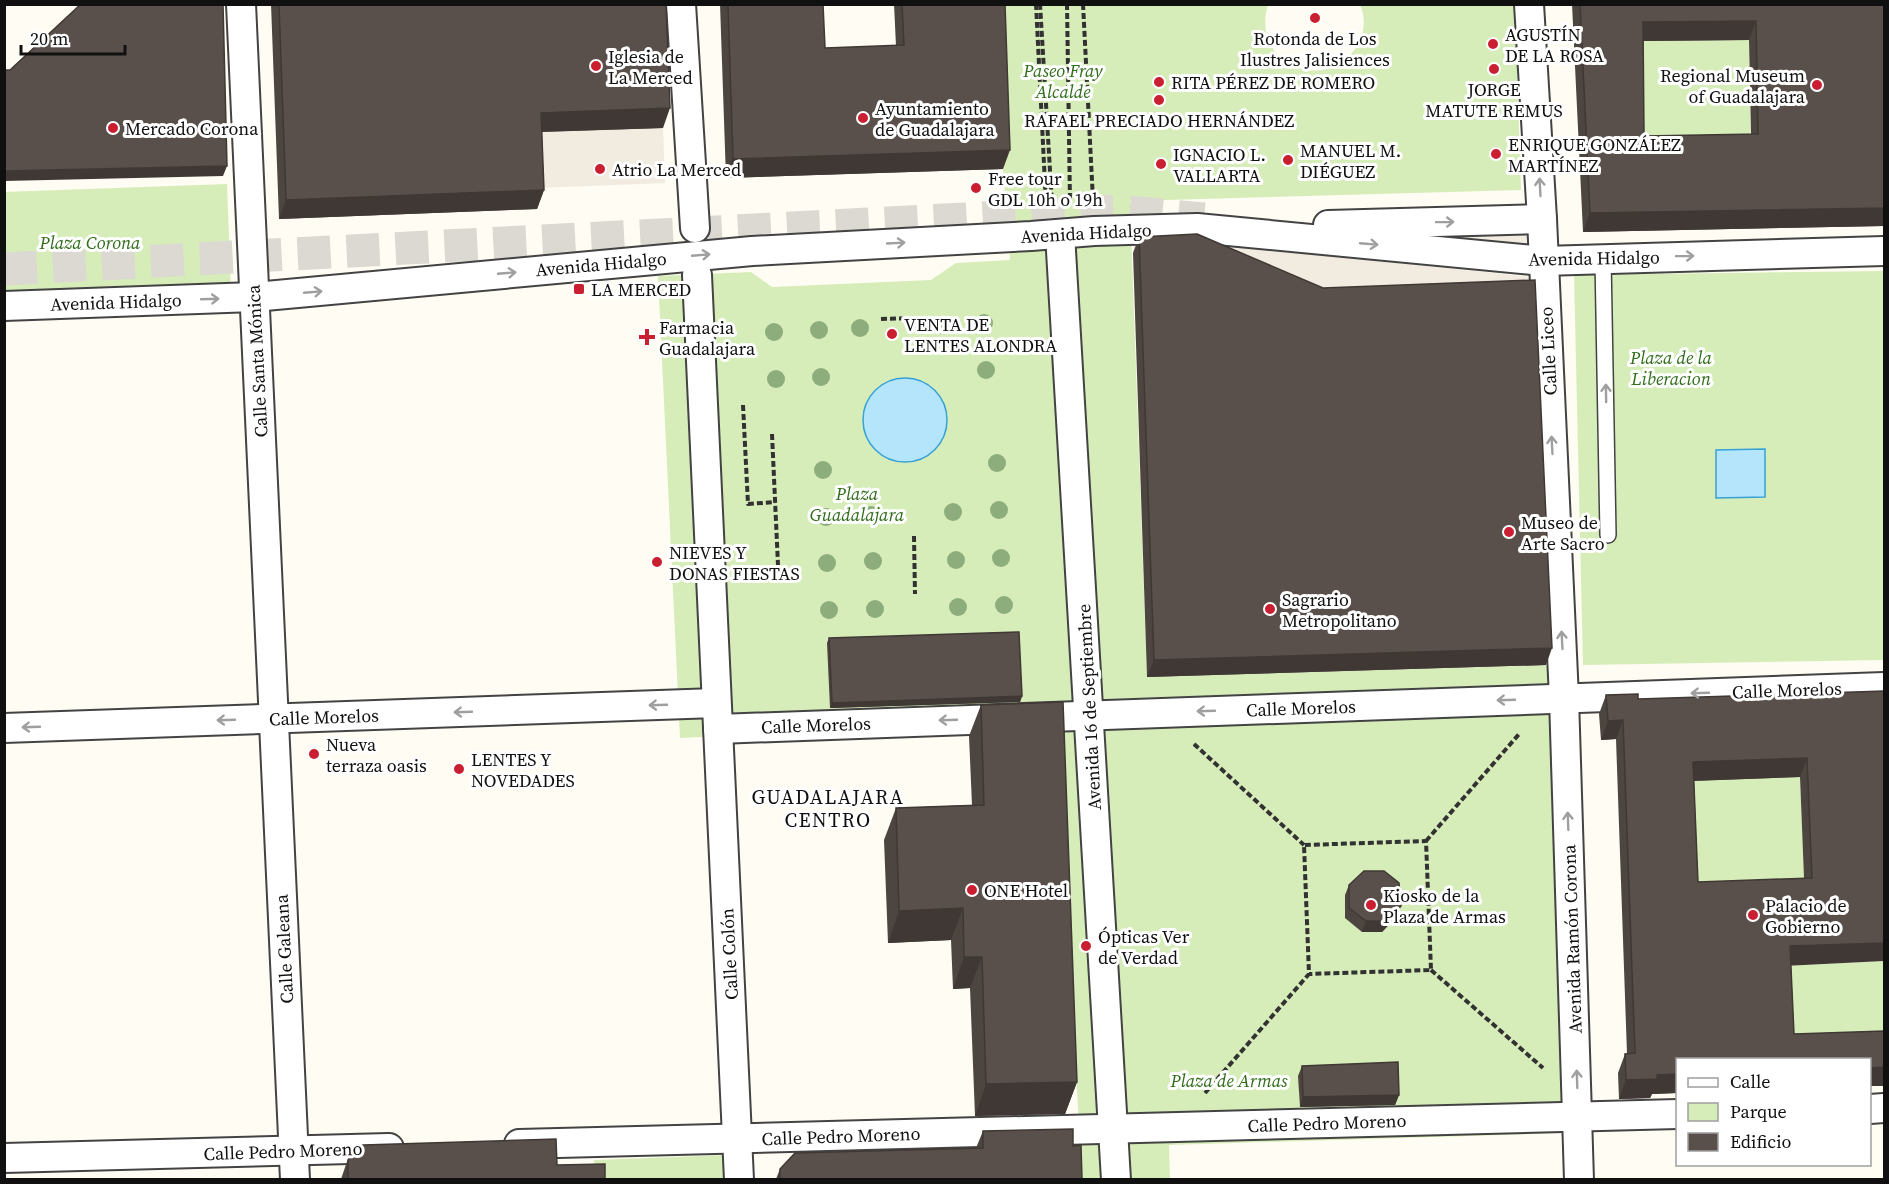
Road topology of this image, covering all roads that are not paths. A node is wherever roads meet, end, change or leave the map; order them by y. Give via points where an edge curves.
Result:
1 (241, 4) edge
2 (681, 4) edge
3 (1529, 4) edge
4 (1542, 219) junction
5 (695, 228) dead end
6 (1197, 228) junction
7 (1057, 234) junction
8 (1884, 251) edge
9 (1603, 259) junction
10 (1543, 261) junction
11 (697, 275) dead end
12 (254, 297) junction
13 (4, 306) edge
14 (1608, 535) dead end
15 (1884, 687) edge
16 (1557, 699) junction
17 (717, 716) junction
18 (1090, 716) junction
19 (274, 718) junction
20 (4, 728) edge
21 (1578, 1107) junction
22 (1676, 1114) edge
23 (1114, 1129) junction
24 (737, 1138) junction
25 (492, 1145) edge
26 (410, 1147) edge
27 (293, 1151) junction
28 (4, 1158) edge
29 (295, 1179) edge
30 (739, 1179) edge
31 (1116, 1179) edge
32 (1579, 1179) edge

1 - 12 street, Calle Santa Mónica
2 - 5 street
4 -> 3 street, Calle Liceo
6 -> 4 street, Avenida Hidalgo
4 - 10 street, Calle Liceo
6 - 7 street, Avenida Hidalgo
6 -> 10 street, Avenida Hidalgo
12 -> 7 street, Avenida Hidalgo via 752,250
7 - 18 street, Avenida 16 de Septiembre
9 -> 8 street, Avenida Hidalgo
9 - 10 street, Avenida Hidalgo
14 -> 9 lane
16 -> 10 street, Calle Liceo
11 - 17 street, Calle Colón
13 -> 12 street, Avenida Hidalgo
12 - 19 street, Calle Santa Mónica
15 -> 16 street, Calle Morelos
16 -> 18 street, Calle Morelos
21 -> 16 street, Avenida Ramón Corona
18 -> 17 street, Calle Morelos
17 -> 19 street, Calle Morelos
17 - 24 street, Calle Colón
18 - 23 street, Avenida 16 de Septiembre
19 -> 20 street, Calle Morelos
19 - 27 street, Calle Galeana
21 - 22 street, Calle Pedro Moreno
21 - 23 street, Calle Pedro Moreno
21 - 32 street, Avenida Ramón Corona
23 - 24 street, Calle Pedro Moreno
23 - 31 street, Avenida 16 de Septiembre
24 - 25 street, Calle Pedro Moreno
24 - 30 street, Calle Colón
26 - 27 street, Calle Pedro Moreno
27 - 28 street, Calle Pedro Moreno
27 - 29 street, Calle Galeana

